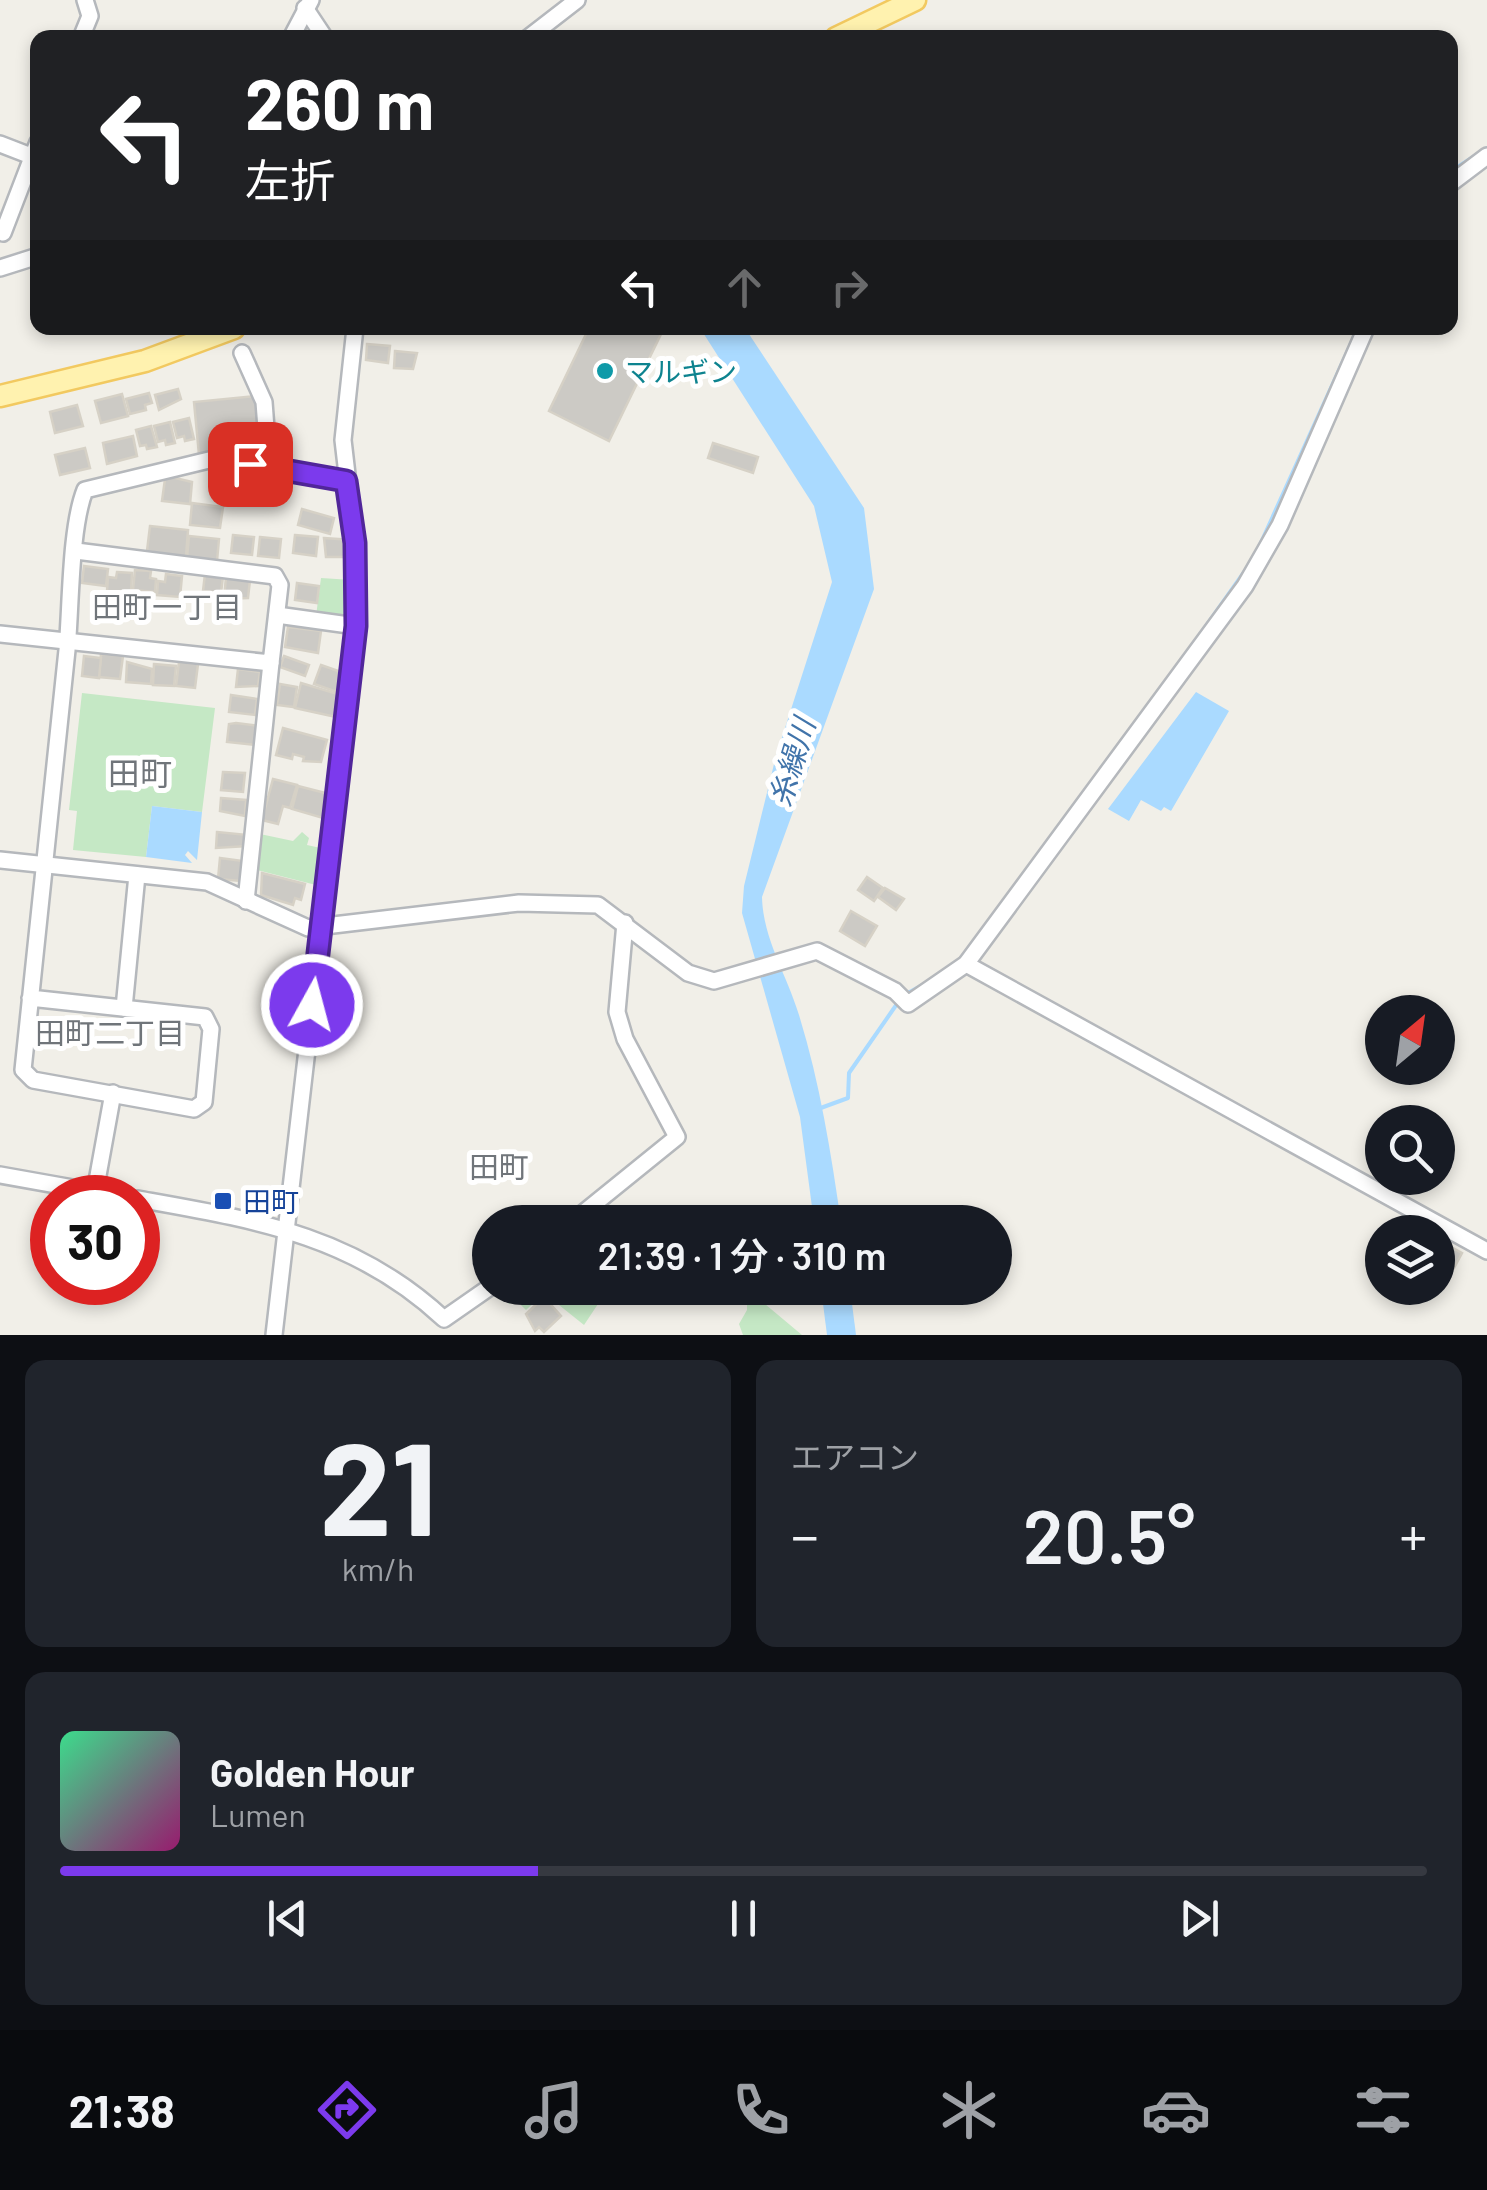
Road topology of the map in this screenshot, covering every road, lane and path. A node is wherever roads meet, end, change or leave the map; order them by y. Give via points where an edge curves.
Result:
1 (915, 0) edge
2 (574, 2) edge
3 (308, 4) edge
4 (294, 30) edge
5 (321, 30) edge
6 (538, 30) edge
7 (853, 30) edge
8 (0, 144) edge
9 (30, 148) edge
10 (1487, 156) edge
11 (30, 160) edge
12 (1458, 178) edge
13 (2, 233) edge
14 (30, 257) edge
15 (30, 258) edge
16 (0, 268) edge
17 (215, 335) edge
18 (354, 335) edge
19 (1363, 335) edge
20 (242, 353) dead end
21 (0, 396) edge
22 (268, 468) junction
23 (346, 481) junction
24 (76, 551) junction
25 (277, 615) junction
26 (356, 626) junction
27 (0, 634) edge
28 (68, 642) junction
29 (271, 663) junction
30 (0, 860) edge
31 (44, 865) junction
32 (137, 876) junction
33 (246, 901) junction
34 (625, 923) junction
35 (321, 928) junction
36 (966, 964) junction
37 (30, 998) junction
38 (124, 1008) junction
39 (113, 1093) junction
40 (0, 1175) edge
41 (98, 1175) edge
42 (30, 1180) edge
43 (160, 1203) edge
44 (593, 1205) edge
45 (284, 1228) junction
46 (1485, 1246) edge
47 (472, 1300) edge
48 (274, 1335) edge

1 - 7 main road
2 - 6 street
3 - 4 street
3 - 5 street
8 - 9 street
10 - 12 street
11 - 13 street
13 - 14 street
15 - 16 street
17 - 21 main road via 145,361
18 - 23 street via 344,410
19 - 36 street via 1264,555
20 - 22 street via 264,402
22 - 23 street
22 - 24 street via 209,460 90,486 83,494
23 - 26 street
24 - 25 street via 270,573 280,585
24 - 28 street
25 - 26 street
25 - 29 street
26 - 35 street
27 - 28 street
28 - 29 street
28 - 31 street
29 - 33 street
30 - 31 street
31 - 32 street
31 - 37 street
32 - 33 street via 207,882
32 - 38 street
33 - 35 street via 297,925
34 - 35 street via 598,905 569,902
34 - 36 street via 688,972 714,982 817,951 908,1004
34 - 44 street via 616,1012 677,1137
35 - 45 street
36 - 46 street
37 - 38 street
37 - 39 street via 25,1074
38 - 39 street via 210,1022 204,1102 194,1109
39 - 41 street
40 - 42 street
43 - 45 street
45 - 47 street via 376,1266 410,1286 444,1319
45 - 48 street

